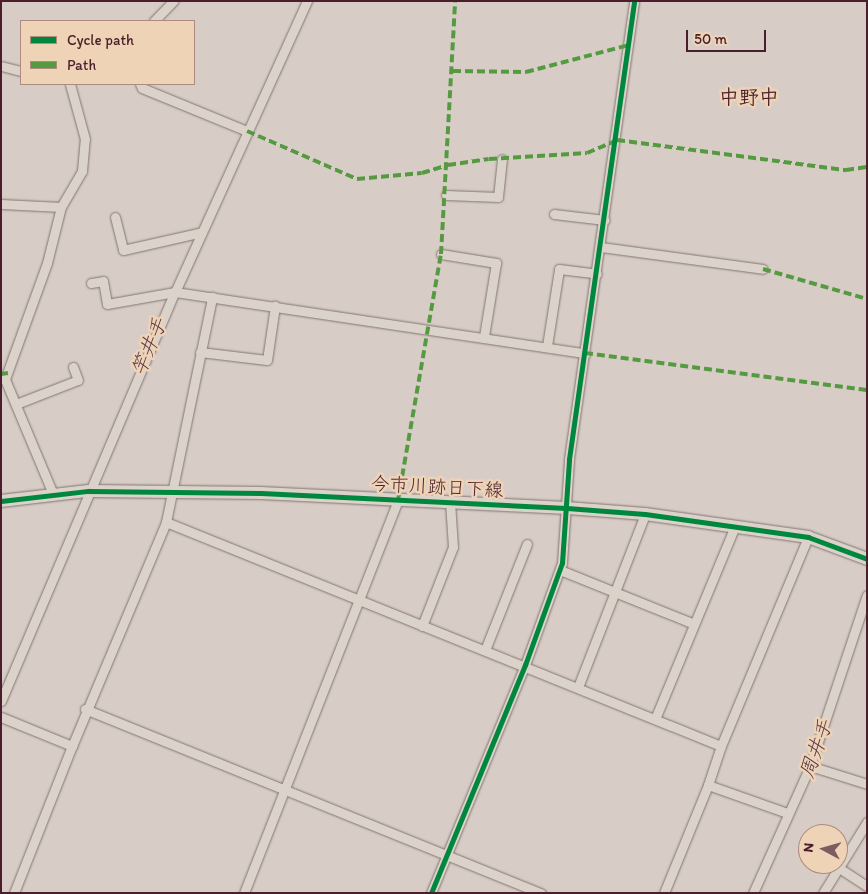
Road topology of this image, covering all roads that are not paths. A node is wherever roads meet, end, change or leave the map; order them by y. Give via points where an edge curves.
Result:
1 (173, 1) edge
2 (307, 1) edge
3 (634, 1) edge
4 (155, 20) edge
5 (1, 66) edge
6 (20, 71) edge
7 (70, 85) edge
8 (140, 85) edge
9 (247, 131) junction
10 (502, 159) dead end
11 (446, 195) dead end
12 (1, 204) edge
13 (61, 207) junction
14 (554, 214) dead end
15 (115, 216) dead end
16 (605, 220) junction
17 (202, 232) junction
18 (601, 247) junction
19 (441, 254) dead end
20 (763, 270) dead end
21 (597, 274) junction
22 (91, 283) dead end
23 (175, 292) junction
24 (212, 297) junction
25 (275, 306) junction
26 (484, 336) junction
27 (547, 346) junction
28 (200, 352) junction
29 (585, 353) junction
30 (73, 367) dead end
31 (16, 404) junction
32 (88, 492) junction
33 (171, 493) junction
34 (52, 494) junction
35 (398, 500) junction
36 (1, 501) edge
37 (450, 502) junction
38 (567, 508) junction
39 (645, 514) junction
40 (166, 522) junction
41 (734, 526) junction
42 (808, 537) junction
43 (527, 544) dead end
44 (867, 559) edge
45 (560, 570) junction
46 (615, 591) junction
47 (867, 595) edge
48 (359, 599) junction
49 (694, 624) junction
50 (422, 626) junction
51 (485, 650) junction
52 (525, 665) junction
53 (578, 687) junction
54 (1, 701) edge
55 (85, 709) junction
56 (1, 717) edge
57 (655, 719) junction
58 (72, 746) junction
59 (721, 746) junction
60 (810, 766) junction
61 (867, 784) edge
62 (708, 785) junction
63 (284, 791) junction
64 (787, 813) junction
65 (867, 822) edge
66 (848, 853) edge
67 (446, 855) junction
68 (835, 874) edge
69 (848, 874) edge
70 (867, 886) edge
71 (14, 893) edge
72 (244, 893) edge
73 (432, 893) edge
74 (541, 893) edge
75 (664, 893) edge
76 (753, 893) edge
77 (823, 893) edge

1 - 4 street
2 - 9 street
3 - 16 street
5 - 6 street
7 - 13 street via 85,139 82,171
8 - 9 street
9 - 17 street
10 - 11 street via 498,197
12 - 13 street
13 - 31 street via 47,263 5,379
14 - 16 street
15 - 17 street via 123,250
16 - 18 street
17 - 23 street
18 - 20 street
18 - 21 street
19 - 26 street via 496,262
21 - 27 street via 558,269
21 - 29 street
22 - 23 street via 103,281 107,304
23 - 24 street
23 - 32 street
24 - 25 street
24 - 28 street
25 - 26 street
25 - 28 street via 267,360
26 - 27 street
27 - 29 street
28 - 33 street
29 - 38 street via 569,459
30 - 31 street via 78,380
31 - 34 street
32 - 33 street, 今市川跡日下線
32 - 34 street, 今市川跡日下線
32 - 54 street
33 - 35 street, 今市川跡日下線
33 - 40 street
34 - 36 street, 今市川跡日下線
35 - 37 street, 今市川跡日下線
35 - 48 street
37 - 38 street, 今市川跡日下線
37 - 50 street via 453,547
38 - 39 street, 今市川跡日下線
38 - 45 street
39 - 41 street, 今市川跡日下線
39 - 46 street
40 - 48 street
40 - 55 street
41 - 42 street, 今市川跡日下線
41 - 49 street
42 - 44 street, 今市川跡日下線
42 - 59 street
43 - 51 street
45 - 46 street
45 - 52 street
46 - 49 street
46 - 53 street
47 - 60 street
48 - 50 street
48 - 63 street
49 - 57 street
50 - 51 street
51 - 52 street
52 - 53 street
52 - 67 street
53 - 57 street
55 - 58 street
55 - 63 street
56 - 58 street
57 - 59 street
58 - 71 street
59 - 62 street
60 - 61 street
60 - 64 street
62 - 64 street
62 - 75 street
63 - 67 street
63 - 72 street
64 - 76 street
65 - 66 street
67 - 73 street
67 - 74 street
68 - 77 street
69 - 70 street

